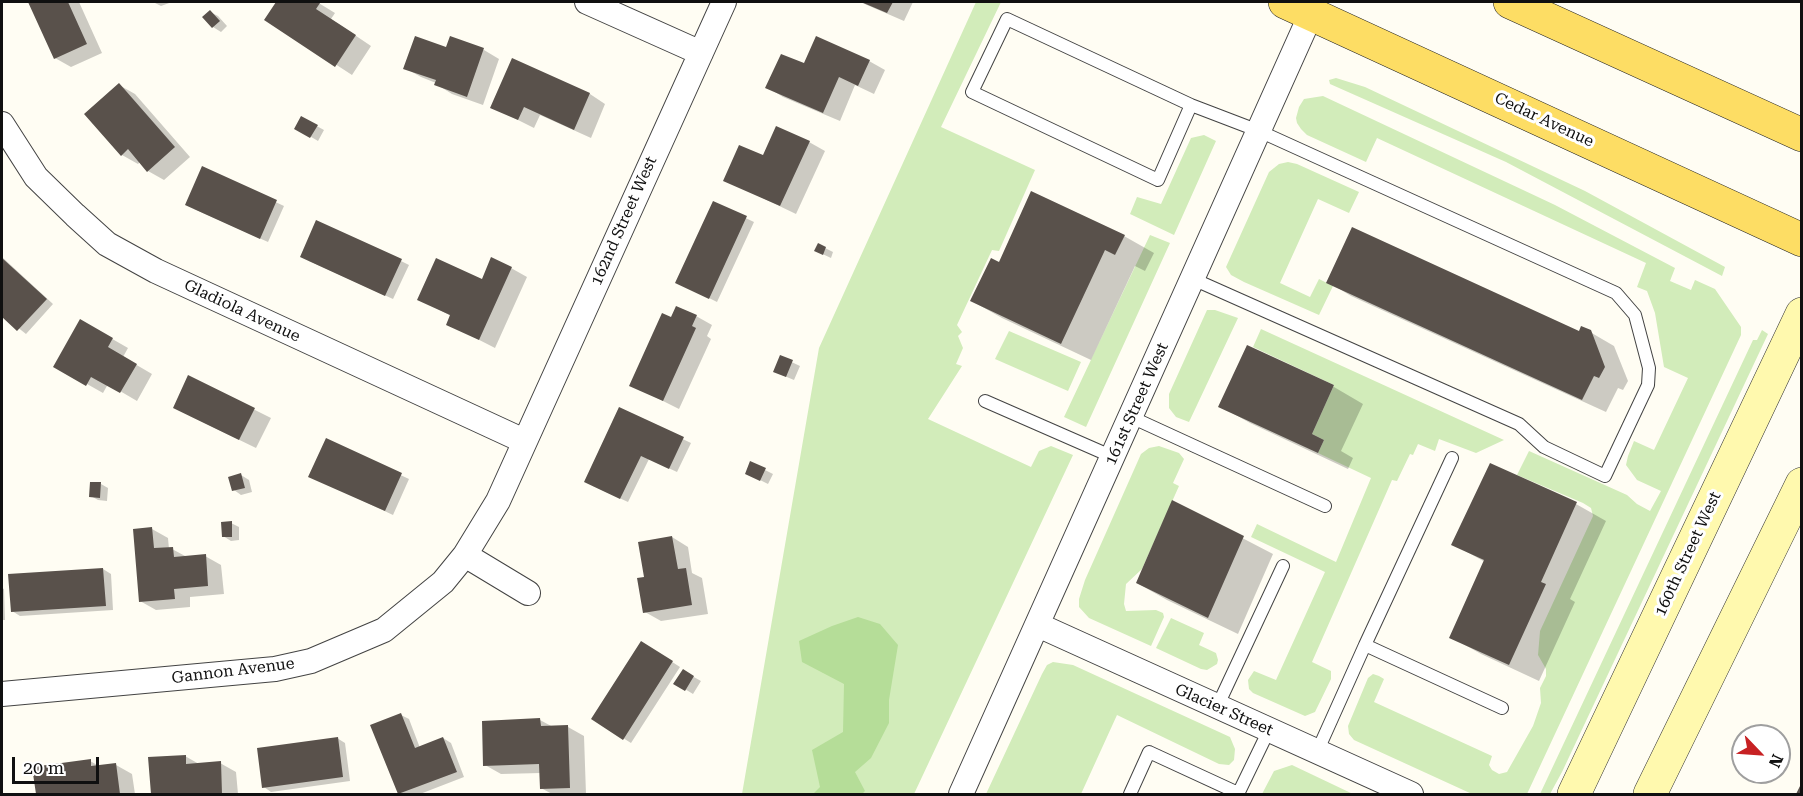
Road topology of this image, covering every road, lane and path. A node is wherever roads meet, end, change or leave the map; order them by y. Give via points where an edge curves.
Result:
1 (587, 2) edge
2 (724, 2) edge
3 (1510, 2) edge
4 (1298, 8) edge
5 (700, 53) junction
6 (1191, 105) junction
7 (2, 124) edge
8 (1259, 131) junction
9 (1802, 135) edge
10 (1802, 240) edge
11 (1193, 279) junction
12 (1802, 314) edge
13 (985, 401) dead end
14 (1131, 417) junction
15 (524, 441) junction
16 (1113, 457) junction
17 (1452, 458) dead end
18 (1802, 484) edge
19 (1325, 506) dead end
20 (465, 555) junction
21 (1283, 566) dead end
22 (528, 593) dead end
23 (1038, 625) junction
24 (1365, 645) junction
25 (2, 694) edge
26 (1216, 707) junction
27 (1502, 708) dead end
28 (1269, 730) junction
29 (1317, 752) junction
30 (1405, 793) edge
31 (1238, 794) edge
32 (961, 795) edge
33 (1130, 795) edge
34 (1574, 795) edge
35 (1650, 795) edge

1 - 5 street
2 - 5 street, 162nd Street West
3 - 9 main road
4 - 8 street, 161st Street West
4 - 10 main road, Cedar Avenue
5 - 15 street, 162nd Street West
6 - 6 lane via 1007,19 972,92 1158,180
6 - 8 lane
7 - 15 street, Gladiola Avenue via 36,177 108,244 156,271
8 - 11 street, 161st Street West
8 - 11 lane via 1617,293 1635,315 1649,368 1648,385 1605,476 1544,447 1520,424
11 - 14 street, 161st Street West
12 - 34 main road, 160th Street West
13 - 16 lane
14 - 16 street, 161st Street West
14 - 19 lane
15 - 20 street, Gannon Avenue via 498,501
16 - 23 street, 161st Street West
17 - 24 lane
18 - 35 main road
20 - 22 street
20 - 25 street, Gannon Avenue via 443,582 384,630 311,661 275,669
21 - 26 lane
23 - 26 street, Glacier Street
23 - 32 street, 161st Street West
24 - 27 lane
24 - 29 lane
26 - 28 street, Glacier Street
28 - 29 street, Glacier Street
28 - 31 lane
29 - 30 street, Glacier Street
31 - 33 lane via 1149,752

